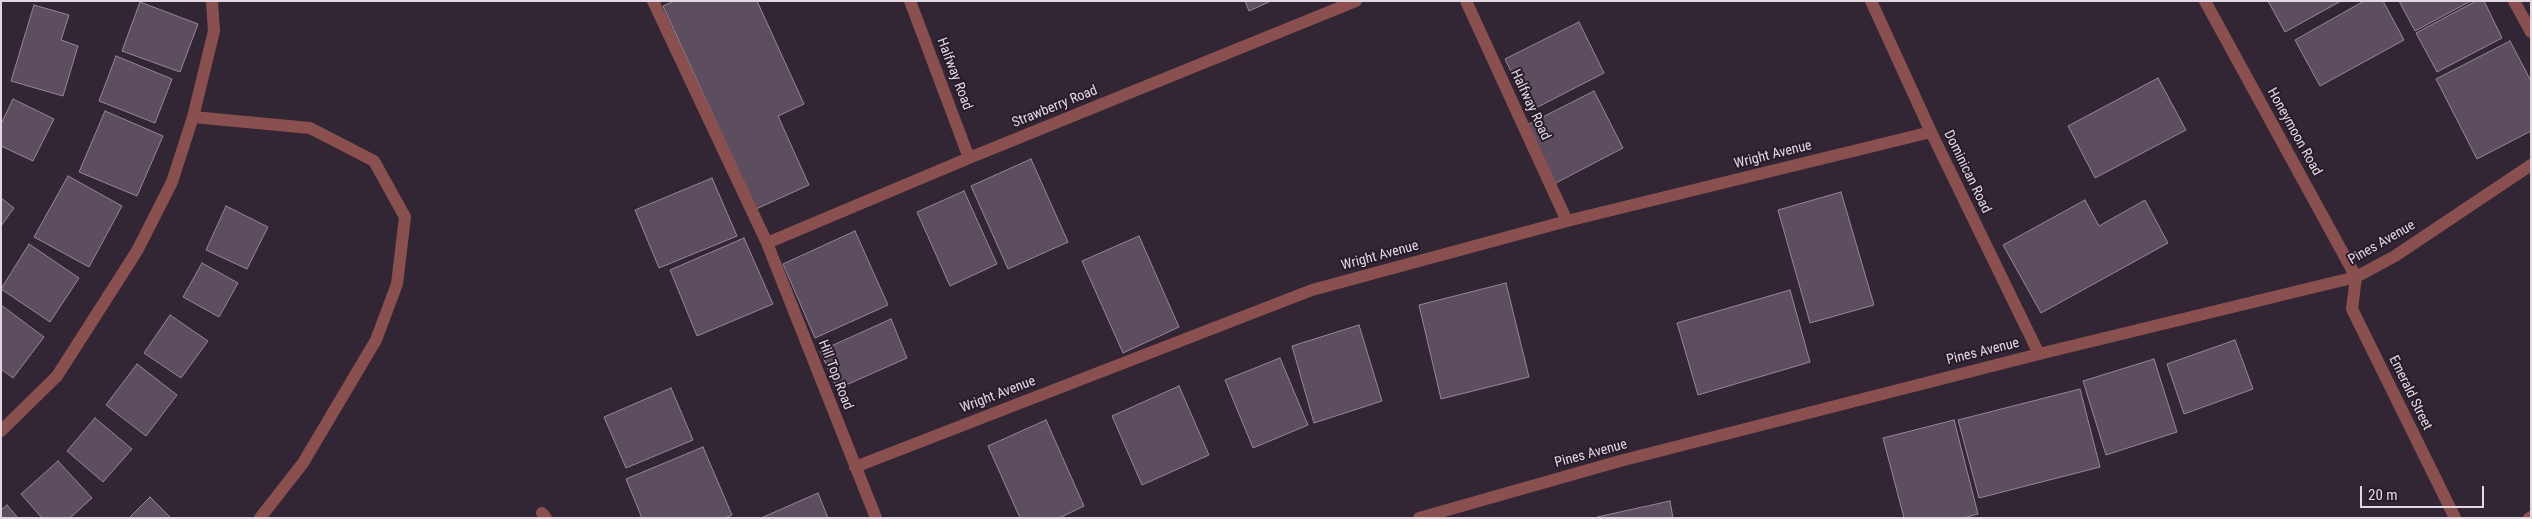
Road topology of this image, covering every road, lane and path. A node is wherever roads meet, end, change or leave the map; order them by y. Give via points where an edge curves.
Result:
1 (212, 1) edge
2 (653, 1) edge
3 (910, 1) edge
4 (1356, 1) edge
5 (1466, 1) edge
6 (1872, 1) edge
7 (2205, 1) edge
8 (2514, 1) edge
9 (2531, 32) edge
10 (193, 117) junction
11 (1931, 132) junction
12 (969, 158) junction
13 (2531, 165) edge
14 (1567, 221) junction
15 (767, 243) junction
16 (2356, 277) junction
17 (2039, 354) junction
18 (1, 432) edge
19 (855, 467) junction
20 (260, 518) edge
21 (876, 518) edge
22 (1418, 518) edge
23 (2455, 518) edge

1 - 10 street via 214,31
2 - 15 street, Hill Top Road
3 - 12 street, Halfway Road
4 - 12 street, Strawberry Road
5 - 14 street, Halfway Road
6 - 11 street, Dominican Road
7 - 16 street, Honeymoon Road
8 - 9 street
10 - 18 street via 172,182 137,251 57,376
10 - 20 street via 310,128 374,161 405,217 397,284 376,340 303,463
11 - 14 street, Wright Avenue
11 - 17 street, Dominican Road
12 - 15 street, Strawberry Road
13 - 16 street, Pines Avenue via 2395,256
14 - 19 street, Wright Avenue via 1312,290
15 - 19 street, Hill Top Road
16 - 17 street, Pines Avenue
16 - 23 street, Emerald Street via 2352,309
17 - 22 street, Pines Avenue via 1620,461
19 - 21 street, Hill Top Road

